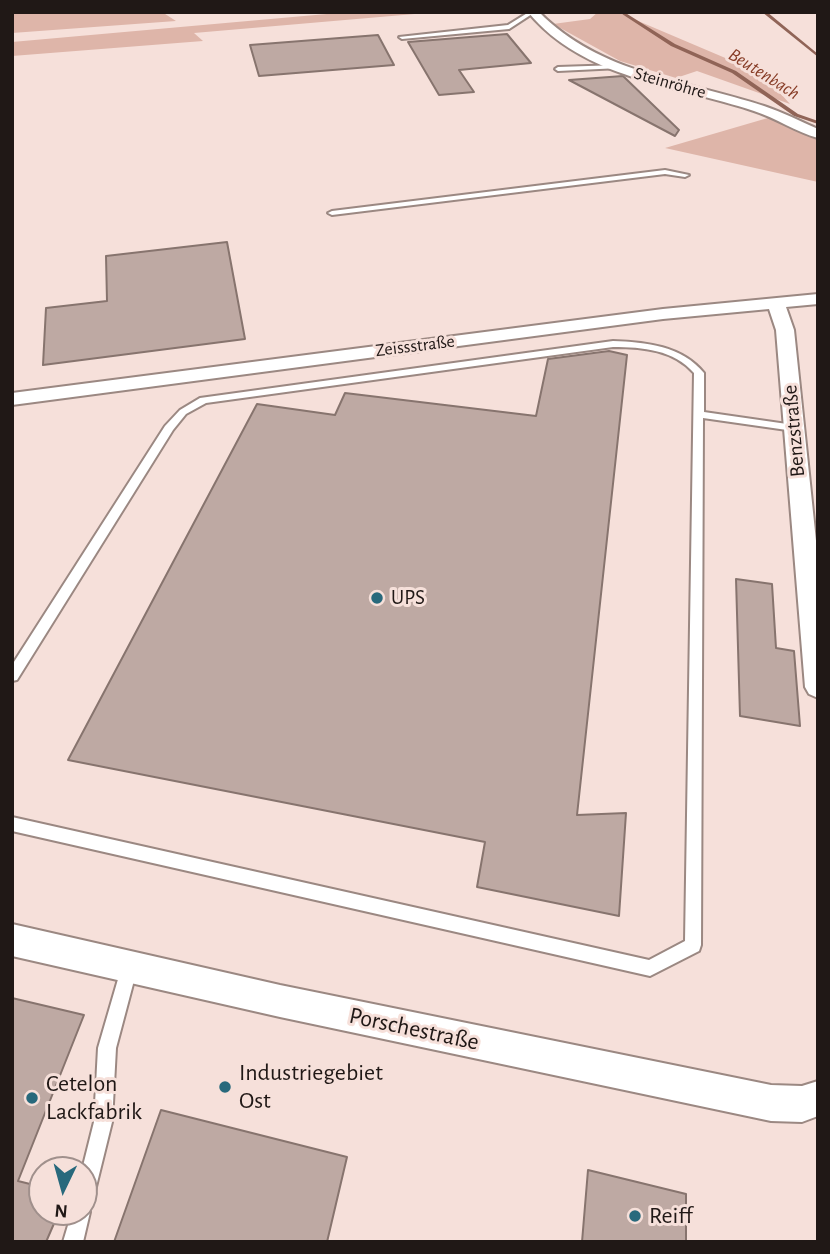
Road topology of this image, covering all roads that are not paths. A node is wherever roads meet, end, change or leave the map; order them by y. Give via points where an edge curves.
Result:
1 (533, 12) edge
2 (402, 37) dead end
3 (618, 67) junction
4 (558, 69) dead end
5 (818, 134) edge
6 (685, 175) dead end
7 (332, 213) dead end
8 (818, 299) edge
9 (775, 302) junction
10 (12, 399) edge
11 (699, 414) junction
12 (794, 428) junction
13 (12, 676) edge
14 (818, 687) edge
15 (12, 824) edge
16 (12, 940) edge
17 (130, 965) junction
18 (818, 1098) edge
19 (95, 1156) edge

1 - 2 lane via 509,27
1 - 3 street, Steinröhre via 561,38
3 - 4 lane
3 - 5 street, Steinröhre via 759,108
6 - 7 lane via 665,173
8 - 9 street, Zeissstraße
9 - 10 street, Zeissstraße
9 - 12 street, Benzstraße via 785,330
11 - 12 lane
11 - 13 lane via 699,373 694,366 684,356 630,344 203,400 169,428
11 - 15 lane via 693,945 650,968
12 - 14 street, Benzstraße
16 - 17 street, Porschestraße
17 - 18 street, Porschestraße via 294,1004 771,1103 802,1104
17 - 19 lane via 107,1048 103,1122

